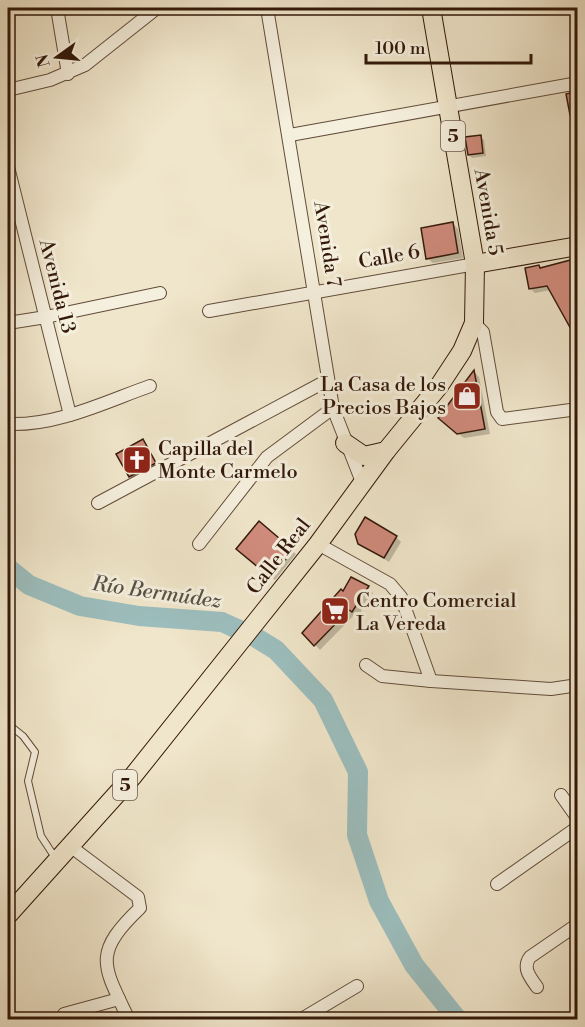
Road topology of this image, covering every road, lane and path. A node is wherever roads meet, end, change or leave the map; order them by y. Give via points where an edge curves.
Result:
1 (57, 8) edge
2 (267, 8) edge
3 (431, 8) edge
4 (152, 9) edge
5 (68, 74) junction
6 (578, 83) edge
7 (8, 90) edge
8 (448, 106) junction
9 (290, 135) junction
10 (8, 167) edge
11 (10, 186) edge
12 (578, 246) edge
13 (475, 264) junction
14 (316, 291) junction
15 (160, 293) dead end
16 (209, 311) dead end
17 (46, 317) junction
18 (8, 323) edge
19 (474, 323) junction
20 (328, 380) junction
21 (150, 386) dead end
22 (333, 408) junction
23 (578, 409) edge
24 (70, 415) junction
25 (8, 424) edge
26 (345, 443) junction
27 (386, 452) junction
28 (362, 482) junction
29 (98, 503) dead end
30 (199, 544) dead end
31 (318, 544) junction
32 (366, 665) dead end
33 (431, 681) junction
34 (578, 685) edge
35 (8, 724) edge
36 (561, 795) dead end
37 (578, 819) edge
38 (578, 826) edge
39 (70, 846) junction
40 (57, 860) junction
41 (497, 884) dead end
42 (8, 915) edge
43 (578, 924) edge
44 (357, 986) dead end
45 (537, 987) dead end
46 (119, 999) junction
47 (64, 1014) dead end
48 (129, 1020) edge
49 (300, 1020) edge

1 - 5 street
2 - 9 street, Avenida 7
3 - 8 main road, Avenida 5 / 5
4 - 5 street via 99,56
5 - 7 street
6 - 8 street
8 - 9 street
8 - 13 main road, Avenida 5 / 5
9 - 14 street, Avenida 7
10 - 11 street, Avenida 13
11 - 17 street, Avenida 13
12 - 13 main road, Calle 6
13 - 14 street, Calle 6
13 - 19 main road, Avenida 5 / 5
14 - 16 street, Calle 6
14 - 20 street, Avenida 7
15 - 17 street
17 - 18 street
17 - 24 street, Avenida 13
19 - 23 street, Avenida 5 via 483,332 497,412 502,419
19 - 27 main road, Calle Real / 5 via 462,351 439,386
20 - 22 street, Avenida 7
20 - 29 street
21 - 24 street
22 - 26 street, Avenida 7
22 - 30 street via 267,457
24 - 25 street
26 - 27 main road via 364,456
26 - 28 street, Avenida 7
27 - 28 main road, Calle Real / 5
28 - 31 main road, Calle Real / 5
31 - 33 street via 390,584 401,597
31 - 39 main road, Calle Real / 5 via 133,776
32 - 33 street via 382,676
33 - 34 street via 551,689
35 - 40 lane via 35,752 28,781 41,836
36 - 37 street
38 - 41 street
39 - 40 main road, Calle Real / 5
39 - 46 street via 138,897 140,903 140,908 114,934 108,948 107,969
40 - 42 main road, Calle Real / 5
43 - 45 street via 530,957 526,970
44 - 49 street
46 - 47 street
46 - 48 street

